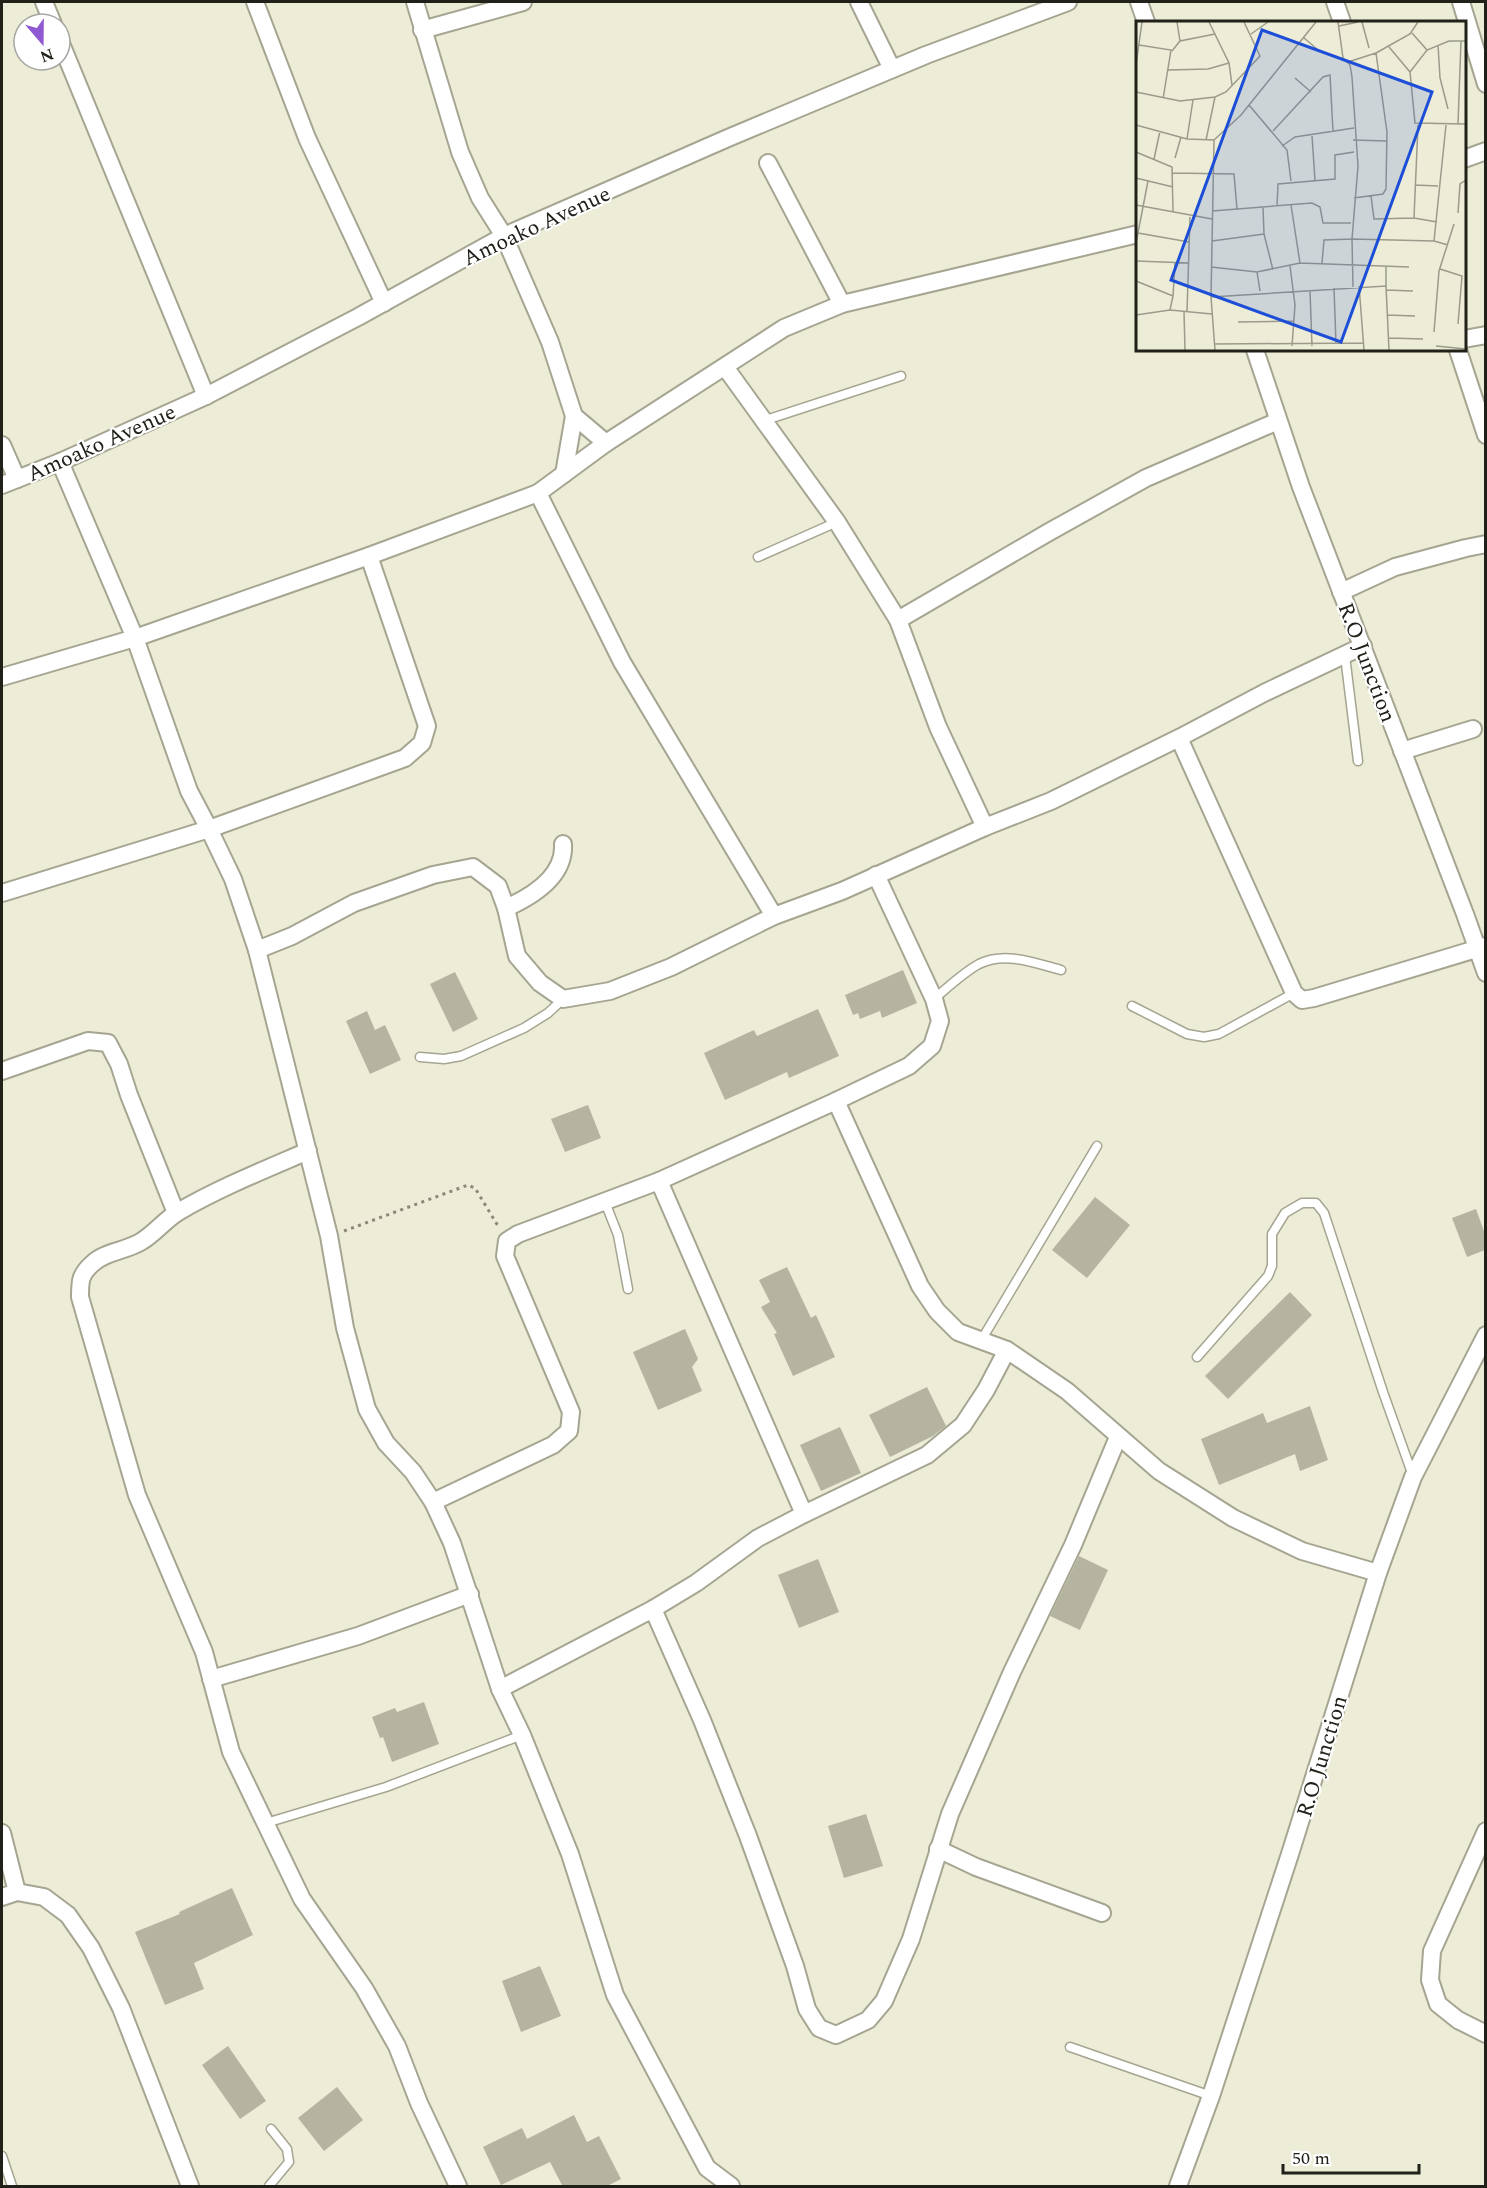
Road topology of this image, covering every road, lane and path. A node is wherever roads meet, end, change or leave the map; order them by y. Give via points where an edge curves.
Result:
1 (255, 2) edge
2 (415, 2) edge
3 (523, 2) edge
4 (859, 2) edge
5 (1068, 2) edge
6 (1139, 2) edge
7 (1335, 2) edge
8 (1461, 2) edge
9 (1146, 21) edge
10 (1342, 21) edge
11 (422, 30) junction
12 (892, 69) junction
13 (72, 70) edge
14 (1485, 84) edge
15 (1485, 151) edge
16 (1466, 158) edge
17 (768, 163) dead end
18 (1136, 234) edge
19 (504, 236) junction
20 (384, 303) junction
21 (842, 304) junction
22 (1485, 335) edge
23 (1466, 339) edge
24 (1255, 351) edge
25 (1458, 351) edge
26 (725, 367) junction
27 (901, 376) dead end
28 (206, 396) junction
29 (574, 416) junction
30 (764, 420) junction
31 (1278, 421) junction
32 (1485, 435) edge
33 (606, 443) junction
34 (2, 445) edge
35 (60, 462) junction
36 (564, 474) junction
37 (9, 482) edge
38 (537, 493) junction
39 (837, 522) junction
40 (1485, 544) edge
41 (369, 556) junction
42 (758, 557) dead end
43 (1341, 592) junction
44 (898, 620) junction
45 (135, 638) junction
46 (1363, 646) junction
47 (1345, 656) junction
48 (2, 677) edge
49 (1473, 729) dead end
50 (1179, 738) junction
51 (1402, 751) junction
52 (1358, 761) dead end
53 (984, 827) junction
54 (209, 830) junction
55 (563, 844) dead end
56 (876, 875) junction
57 (2, 894) edge
58 (506, 908) junction
59 (774, 916) junction
60 (1481, 947) edge
61 (257, 950) junction
62 (1062, 970) dead end
63 (1485, 973) edge
64 (1294, 993) junction
65 (563, 999) junction
66 (934, 999) junction
67 (1132, 1006) dead end
68 (420, 1057) dead end
69 (2, 1071) edge
70 (836, 1101) junction
71 (1097, 1146) dead end
72 (308, 1151) junction
73 (659, 1181) junction
74 (605, 1202) junction
75 (176, 1213) junction
76 (330, 1236) junction
77 (507, 1240) junction
78 (628, 1289) dead end
79 (1485, 1335) edge
80 (982, 1339) junction
81 (1007, 1350) junction
82 (1197, 1357) dead end
83 (1118, 1437) junction
84 (1413, 1477) junction
85 (434, 1502) junction
86 (804, 1514) junction
87 (1378, 1573) junction
88 (470, 1594) junction
89 (653, 1610) junction
90 (211, 1679) junction
91 (500, 1689) junction
92 (522, 1735) junction
93 (266, 1822) junction
94 (1485, 1831) edge
95 (2, 1833) edge
96 (938, 1849) junction
97 (9, 1894) edge
98 (1101, 1913) dead end
99 (1485, 2034) edge
100 (1070, 2047) dead end
101 (1211, 2096) junction
102 (271, 2129) dead end
103 (2, 2156) edge
104 (12, 2187) edge
105 (190, 2187) edge
106 (269, 2187) edge
107 (458, 2187) edge
108 (731, 2187) edge
109 (1178, 2187) edge

1 - 20 street via 307,138
2 - 11 street
3 - 11 street
4 - 12 street
5 - 12 street, Amoako Avenue
6 - 9 street
7 - 10 street
8 - 14 street
11 - 19 street via 460,152 480,198
12 - 19 street, Amoako Avenue
13 - 28 street
15 - 16 street
17 - 21 street
18 - 21 street
19 - 20 street, Amoako Avenue
19 - 29 street via 550,342
20 - 28 street, Amoako Avenue
21 - 26 street via 784,328
22 - 23 street
24 - 31 street, R.O Junction
25 - 32 street
26 - 30 street
26 - 33 street
27 - 30 lane
28 - 35 street, Amoako Avenue
29 - 33 street
29 - 36 street
30 - 39 street
31 - 43 street, R.O Junction
31 - 44 street via 1146,478
33 - 36 street
34 - 37 street, Amoako Avenue
35 - 37 street, Amoako Avenue
35 - 45 street
36 - 38 street
38 - 41 street
38 - 59 street via 622,662
39 - 42 lane
39 - 44 street
40 - 43 street via 1395,567
41 - 45 street
41 - 54 street via 427,726 422,743 405,758
43 - 46 street, R.O Junction
44 - 53 street via 938,727
45 - 48 street
45 - 54 street via 189,791
46 - 47 street
46 - 51 street, R.O Junction
47 - 50 street
47 - 52 lane
49 - 51 street
50 - 53 street via 1051,801
50 - 64 street
51 - 60 street, R.O Junction
53 - 56 street
54 - 57 street
54 - 61 street via 233,879
55 - 58 street via 564,856 558,870 526,899
56 - 59 street
56 - 66 street
58 - 61 street via 498,886 473,867 433,875 354,903
58 - 65 street via 517,956 540,983
59 - 65 street via 671,967 610,991
60 - 63 street, R.O Junction
60 - 64 street via 1314,998 1302,1000
61 - 72 street
62 - 66 lane via 1014,958 997,959 979,964
64 - 67 lane via 1219,1034 1204,1036 1187,1034
65 - 68 lane via 548,1014 524,1028 461,1056
66 - 70 street via 940,1022 932,1046 909,1066
69 - 75 street via 88,1041 108,1043
70 - 73 street
70 - 80 street via 921,1286 937,1311 958,1332
71 - 80 lane
72 - 75 street
72 - 76 street
73 - 74 street
73 - 86 street
74 - 77 street
74 - 78 lane via 618,1235
75 - 90 street via 142,1241 92,1263 80,1279 80,1297 138,1495 204,1652
76 - 77 path via 468,1185 476,1188
76 - 85 street via 345,1328 367,1408 386,1443
77 - 85 street via 505,1256 571,1412 569,1431 553,1445
79 - 84 street, R.O Junction
80 - 81 street
81 - 83 street via 1067,1391
81 - 86 street via 963,1425 927,1455
82 - 84 lane via 1268,1276 1272,1266 1272,1234 1285,1213 1302,1203 1316,1203 1324,1213
83 - 87 street via 1159,1471 1233,1518 1302,1551
83 - 96 street via 1073,1545 978,1748
84 - 87 street, R.O Junction
85 - 88 street
86 - 89 street via 758,1538
87 - 101 street, R.O Junction
88 - 90 street via 358,1636
88 - 91 street
89 - 91 street
89 - 96 street via 702,1720 795,1966 807,2009 819,2028 837,2036 868,2020 884,2001 911,1940
90 - 93 street via 231,1752
91 - 92 street
92 - 93 lane via 386,1787
92 - 108 street via 570,1854 615,1995 707,2168
93 - 107 street via 302,1899 364,1988 397,2046
94 - 99 street via 1432,1951 1430,1980 1438,2004
95 - 97 street
96 - 98 street
97 - 105 street via 44,1898 68,1915 91,1948 121,2008
100 - 101 lane
101 - 109 street, R.O Junction
102 - 106 lane via 289,2156 285,2169
103 - 104 lane

